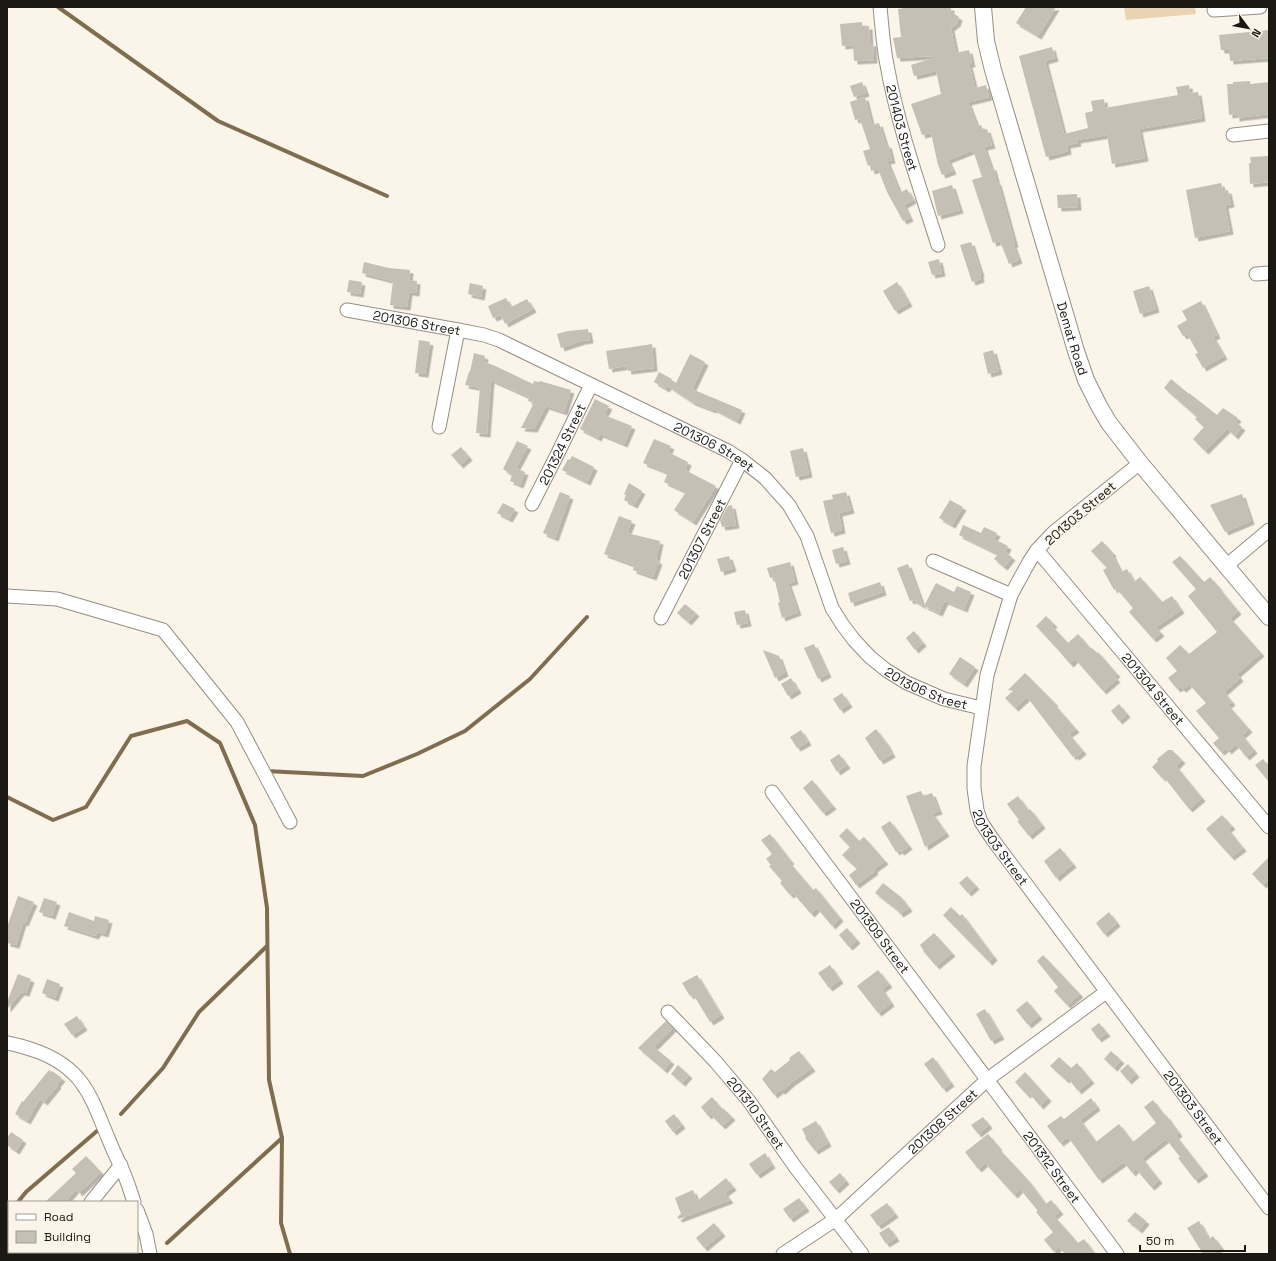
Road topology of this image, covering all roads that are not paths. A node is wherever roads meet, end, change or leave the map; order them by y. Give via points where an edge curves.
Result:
1 (880, 7) edge
2 (983, 7) edge
3 (1260, 7) edge
4 (1214, 10) dead end
5 (1269, 131) edge
6 (1233, 135) dead end
7 (938, 244) dead end
8 (347, 310) dead end
9 (458, 330) junction
10 (590, 385) junction
11 (439, 427) dead end
12 (742, 460) junction
13 (1140, 463) junction
14 (532, 504) dead end
15 (1269, 530) edge
16 (1038, 550) junction
17 (933, 561) dead end
18 (1226, 566) junction
19 (1011, 595) junction
20 (7, 596) edge
21 (1269, 617) edge
22 (661, 618) dead end
23 (981, 708) junction
24 (772, 792) dead end
25 (290, 822) dead end
26 (1269, 827) edge
27 (1106, 992) junction
28 (668, 1012) dead end
29 (7, 1043) edge
30 (988, 1079) junction
31 (121, 1165) junction
32 (92, 1201) edge
33 (134, 1201) edge
34 (1269, 1208) edge
35 (138, 1213) edge
36 (836, 1219) junction
37 (150, 1254) edge
38 (783, 1254) edge
39 (862, 1254) edge
40 (1117, 1254) edge

1 - 7 street, 201403 Street via 887,64 895,101
2 - 13 street, Demat Road via 986,41 993,70 1086,380 1109,423
3 - 4 street
5 - 6 street
8 - 9 street, 201306 Street
9 - 10 street, 201306 Street via 499,340
9 - 11 street
10 - 12 street, 201306 Street
10 - 14 street, 201324 Street
12 - 22 street, 201307 Street
12 - 23 street, 201306 Street via 766,478 789,505 807,536 832,608 859,646 886,670 907,683 944,699
13 - 16 street, 201303 Street via 1054,532
13 - 18 street, Demat Road
15 - 18 street
16 - 19 street, 201303 Street
16 - 26 street, 201304 Street
17 - 19 street
18 - 21 street, Demat Road
19 - 23 street, 201303 Street via 987,675
20 - 25 street via 57,599 163,630 237,722
23 - 27 street, 201303 Street via 974,788 977,810 982,822
24 - 30 street, 201309 Street
27 - 30 street, 201308 Street
27 - 34 street, 201303 Street
28 - 36 street, 201310 Street via 716,1061 749,1101
29 - 31 street via 52,1058 68,1067 79,1078
30 - 36 street, 201308 Street
30 - 40 street, 201312 Street
31 - 32 street
31 - 33 street
35 - 37 street
36 - 38 street, 201308 Street
36 - 39 street, 201310 Street

